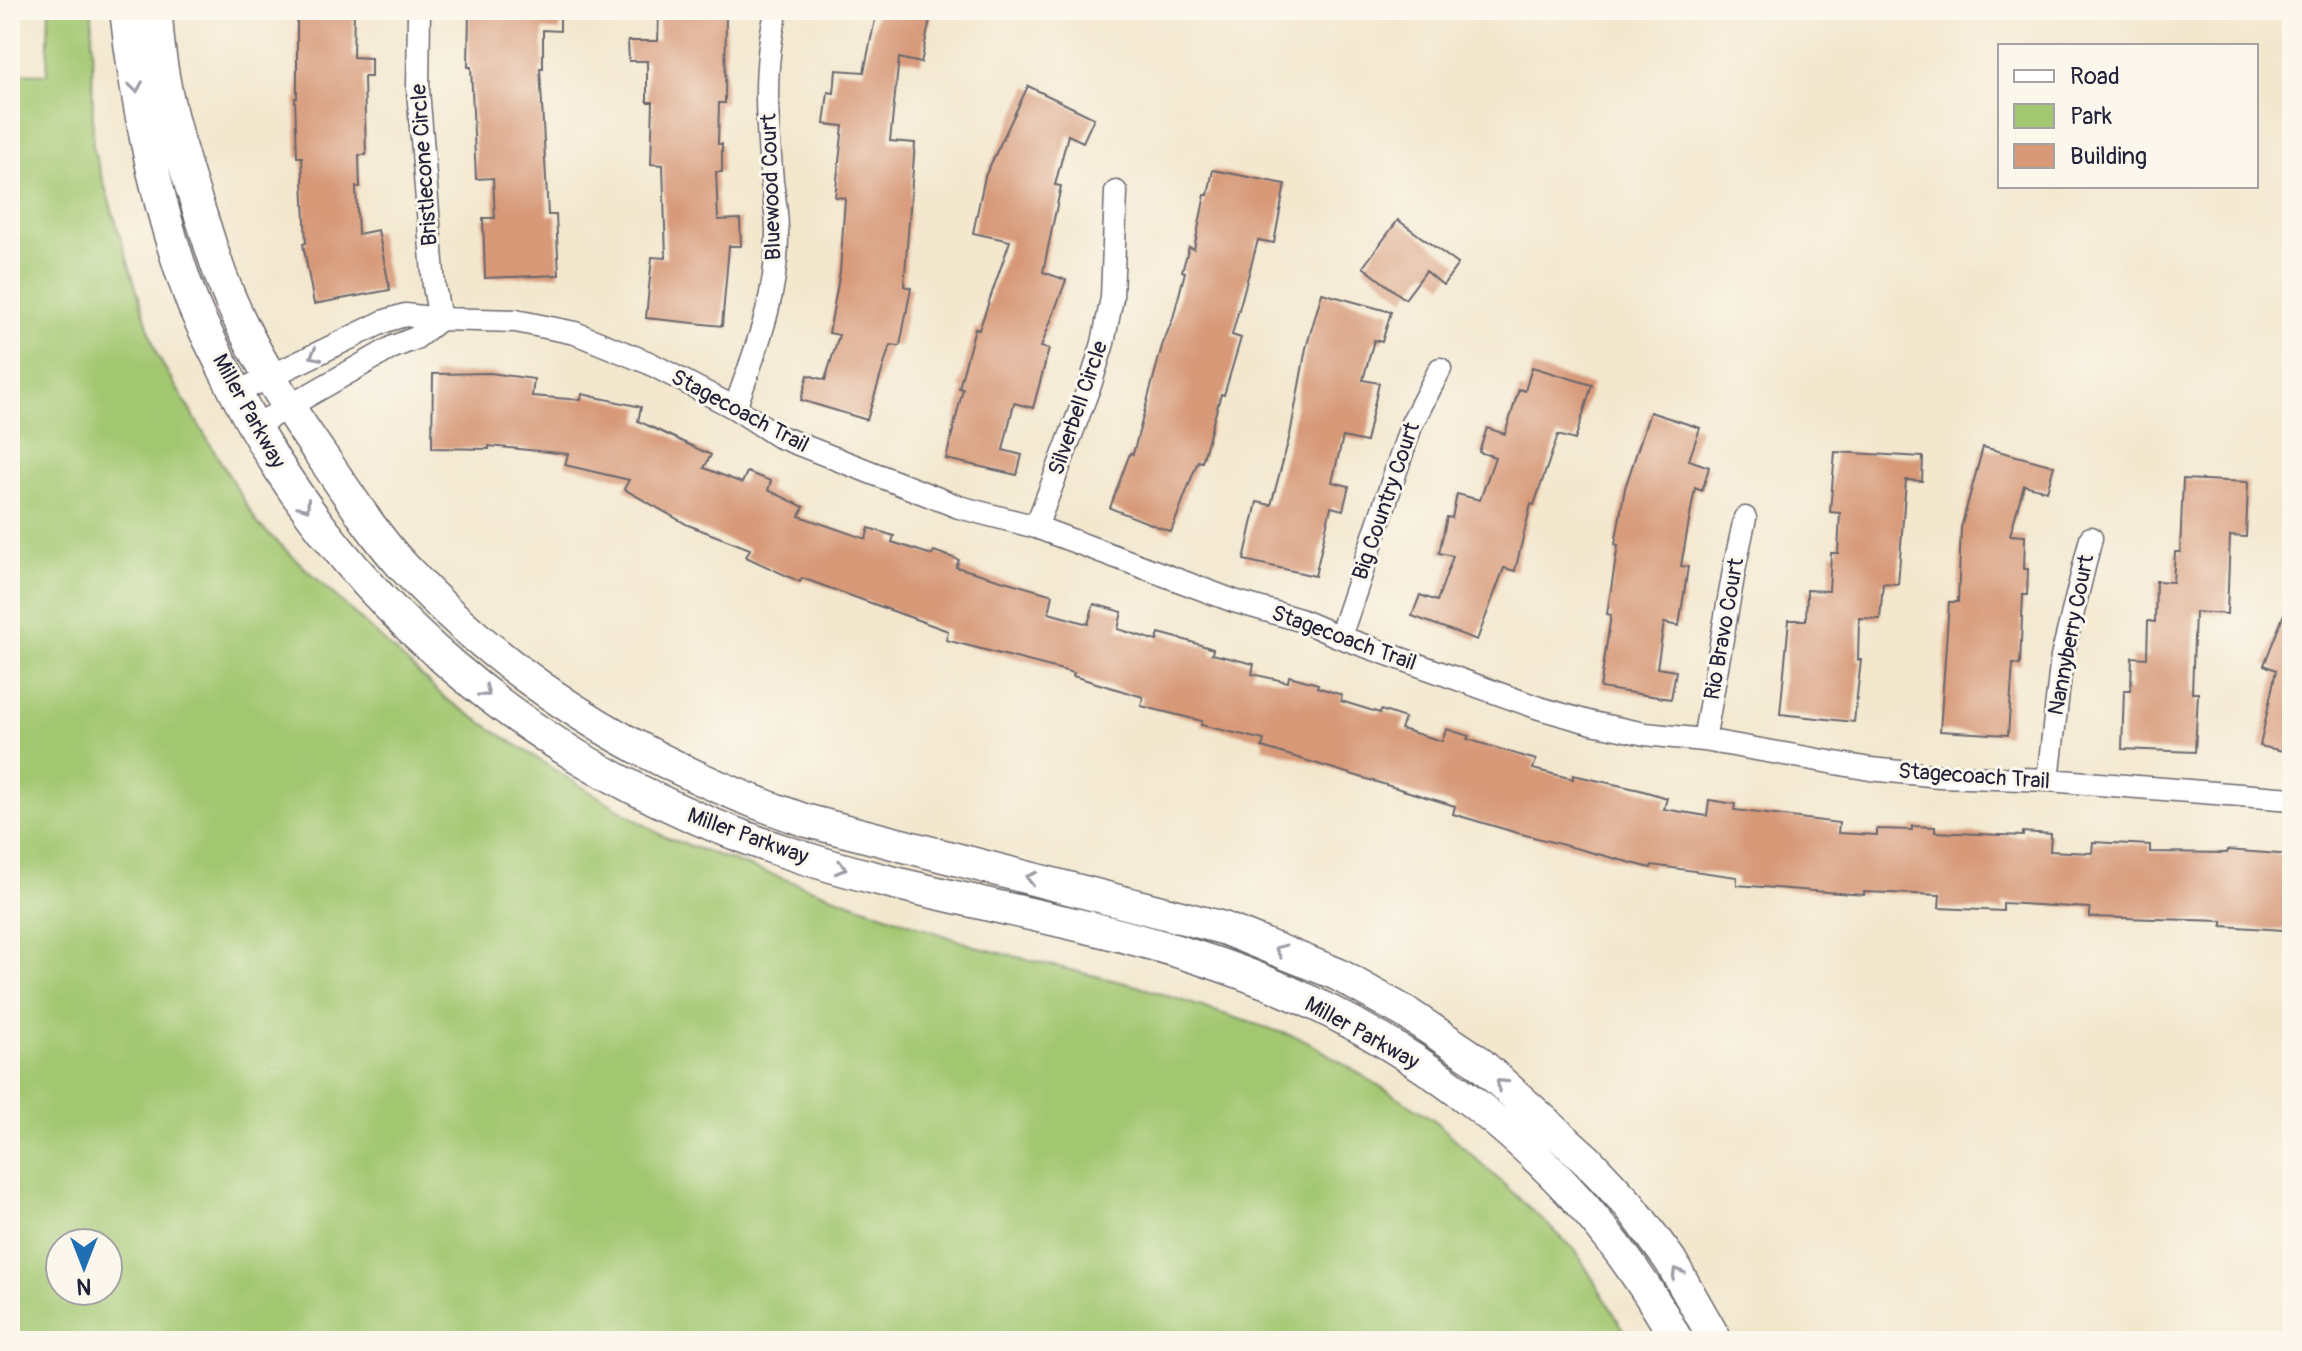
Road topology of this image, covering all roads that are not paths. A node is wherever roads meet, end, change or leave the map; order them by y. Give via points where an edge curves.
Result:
1 (126, 10) edge
2 (156, 10) edge
3 (419, 10) edge
4 (777, 10) edge
5 (1116, 192) dead end
6 (440, 319) junction
7 (1440, 369) dead end
8 (270, 376) junction
9 (236, 393) junction
10 (288, 407) junction
11 (735, 408) junction
12 (253, 427) junction
13 (1745, 518) dead end
14 (1036, 527) junction
15 (2091, 538) dead end
16 (1340, 637) junction
17 (1704, 740) junction
18 (2048, 780) junction
19 (2292, 799) edge
20 (1677, 1341) edge
21 (1716, 1341) edge

1 -> 9 street, Miller Parkway via 140,116 169,230 193,304
2 - 8 street, Miller Parkway via 173,127 190,182 222,280
3 - 6 street, Bristlecone Circle via 418,90
4 - 11 street, Bluewood Court via 766,66 777,228 774,289
5 - 14 street, Silverbell Circle via 1112,298 1103,343
6 -> 8 street, Stagecoach Trail via 405,315 385,321
6 - 10 street via 416,338
6 - 11 street, Stagecoach Trail via 516,321 575,333 649,363
7 - 16 street, Big Country Court via 1412,423
8 - 9 street, Stagecoach Trail
8 - 10 street, Miller Parkway
9 - 12 street, Miller Parkway
10 - 12 street
21 -> 10 street, Miller Parkway via 1670,1260 1587,1160 1475,1059 1405,1012 1337,974 1223,928 804,820 742,799 641,752 508,663 440,605 368,523
11 - 14 street, Stagecoach Trail via 778,436 959,507
12 -> 20 street, Miller Parkway via 310,514 401,621 547,738 666,805 786,852 1197,957 1334,1013 1404,1053 1522,1143 1630,1264
13 - 17 street, Rio Bravo Court
14 - 16 street, Stagecoach Trail
15 - 18 street, Nannyberry Court via 2062,657
16 - 17 street, Stagecoach Trail via 1553,712 1645,734
17 - 18 street, Stagecoach Trail via 1870,769
18 - 19 street, Stagecoach Trail

